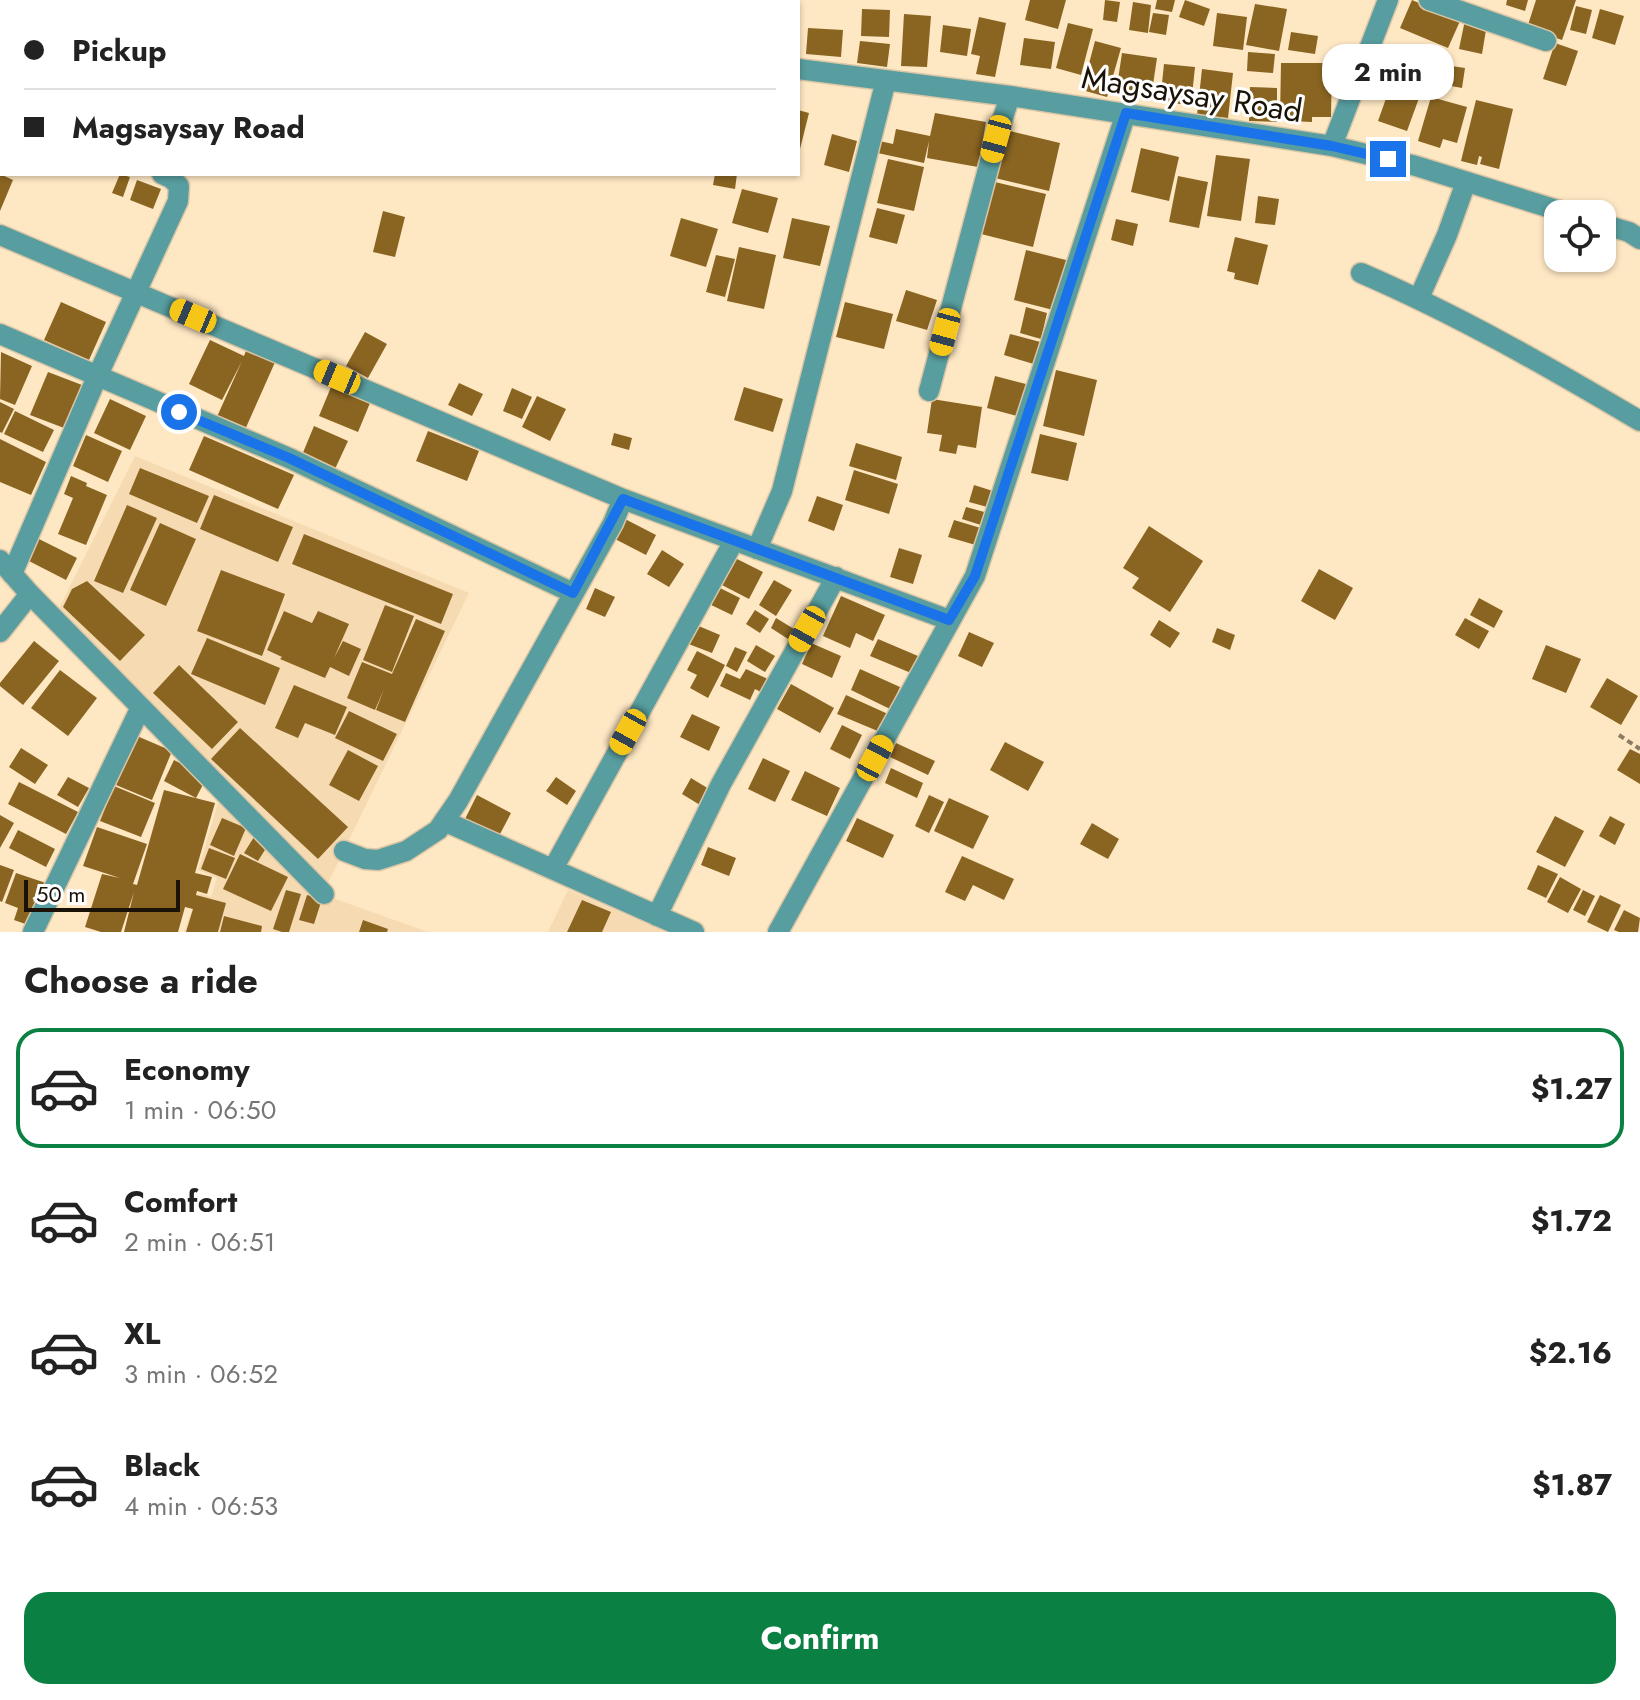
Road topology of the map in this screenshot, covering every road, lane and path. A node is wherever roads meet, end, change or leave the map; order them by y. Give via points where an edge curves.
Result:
1 (1388, 0) edge
2 (1429, 0) edge
3 (1546, 41) dead end
4 (800, 69) edge
5 (886, 80) junction
6 (1010, 96) junction
7 (1126, 113) junction
8 (1332, 146) junction
9 (166, 176) edge
10 (1466, 182) junction
11 (1544, 206) edge
12 (1616, 228) edge
13 (0, 235) edge
14 (1640, 239) edge
15 (1361, 273) dead end
16 (136, 292) junction
17 (1419, 298) junction
18 (0, 334) edge
19 (97, 377) junction
20 (929, 391) dead end
21 (1640, 421) edge
22 (623, 499) junction
23 (734, 541) junction
24 (757, 549) junction
25 (6, 567) edge
26 (836, 577) junction
27 (573, 593) junction
28 (30, 594) junction
29 (949, 620) junction
30 (0, 632) edge
31 (141, 707) junction
32 (1619, 735) dead end
33 (1640, 749) edge
34 (444, 821) junction
35 (344, 851) dead end
36 (553, 869) junction
37 (324, 894) dead end
38 (657, 916) junction
39 (33, 932) edge
40 (694, 932) edge
41 (778, 932) edge

1 - 8 street
2 - 3 street
4 - 5 street, Magsaysay Road
5 - 6 street, Magsaysay Road
5 - 24 street via 782,491
6 - 7 street, Magsaysay Road
6 - 20 street
7 - 8 street, Magsaysay Road
7 - 29 street via 975,576
8 - 10 street, Magsaysay Road
9 - 16 street via 180,194
10 - 11 street, Magsaysay Road
10 - 17 street
12 - 14 street
13 - 16 street
15 - 17 street
16 - 19 street
16 - 22 street
17 - 21 street
18 - 19 street
19 - 25 street
19 - 27 street via 289,458
22 - 23 street
22 - 27 street
23 - 24 street
23 - 36 street
24 - 26 street
25 - 28 street
26 - 29 street
26 - 38 street via 721,784
27 - 34 street
28 - 30 street
28 - 31 street
29 - 41 street
31 - 37 street
31 - 39 street
32 - 33 path
34 - 35 street via 406,851 378,860
34 - 36 street
36 - 38 street
38 - 40 street

